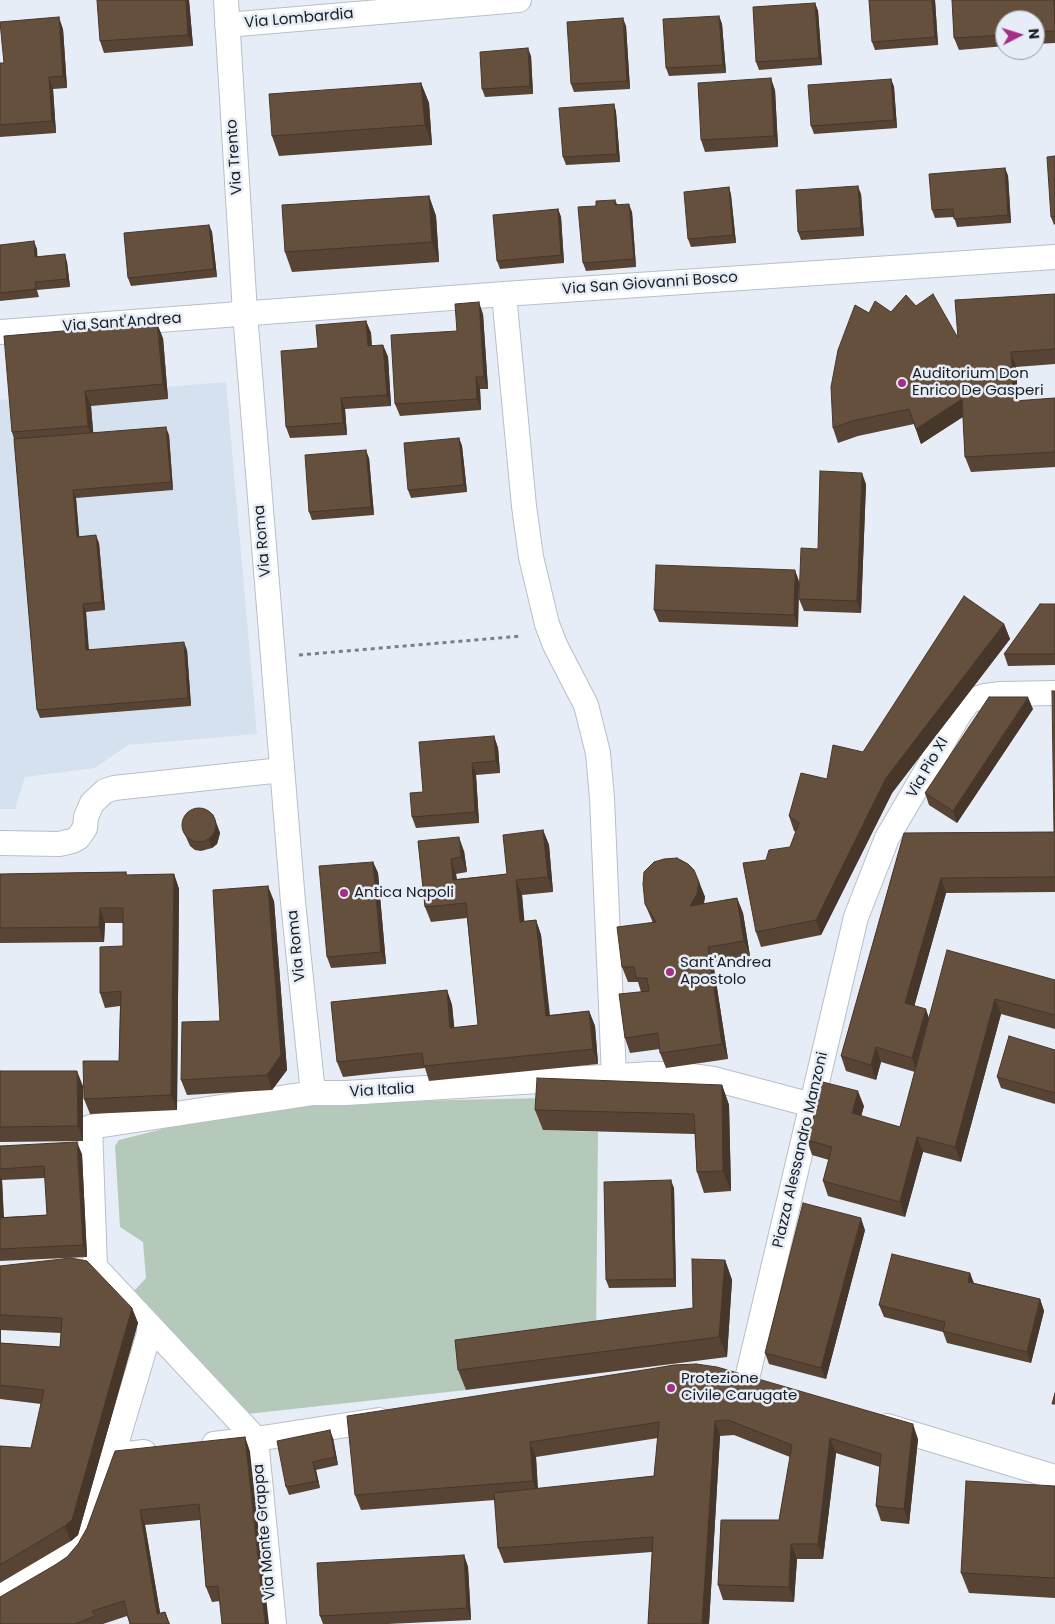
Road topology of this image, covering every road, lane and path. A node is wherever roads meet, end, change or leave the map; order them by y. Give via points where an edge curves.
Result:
1 (226, 0) edge
2 (519, 0) edge
3 (420, 4) edge
4 (227, 25) junction
5 (1055, 257) edge
6 (504, 294) junction
7 (244, 313) junction
8 (0, 332) edge
9 (550, 634) junction
10 (273, 657) junction
11 (1055, 692) edge
12 (282, 770) junction
13 (0, 843) edge
14 (856, 917) joint
15 (614, 1076) junction
16 (313, 1093) junction
17 (812, 1105) junction
18 (151, 1327) junction
19 (745, 1383) edge
20 (404, 1416) edge
21 (869, 1420) edge
22 (256, 1439) junction
23 (192, 1446) edge
24 (164, 1449) edge
25 (112, 1458) junction
26 (1055, 1477) edge
27 (0, 1592) edge
28 (274, 1624) edge

1 - 4 street, Via Trento
2 - 3 street, Via Lombardia
3 - 4 street, Via Lombardia
4 - 7 street, Via Trento
5 - 6 street, Via San Giovanni Bosco
6 - 7 street, Via San Giovanni Bosco
6 - 9 street via 525,515 531,557
7 - 8 street, Via Sant'Andrea
7 - 10 street, Via Roma
9 - 10 path
9 - 15 street via 586,705 598,753
10 - 12 street, Via Roma
11 - 14 street, Via Pio XI via 1001,694 970,701 887,838
12 - 13 street via 114,788 105,791 92,803 85,828 72,841 59,844
12 - 16 street, Via Roma
14 - 17 street, Piazza Alessandro Manzoni
15 - 16 street, Via Italia
15 - 17 street, Via Italia via 662,1074 701,1077
16 - 18 street, Via Italia via 90,1127 86,1268
17 - 19 street, Piazza Alessandro Manzoni
18 - 22 street
18 - 25 street
20 - 22 street
21 - 26 street
22 - 23 street
22 - 28 street, Via Monte Grappa
24 - 25 street
25 - 27 street via 104,1469 88,1523 77,1544

